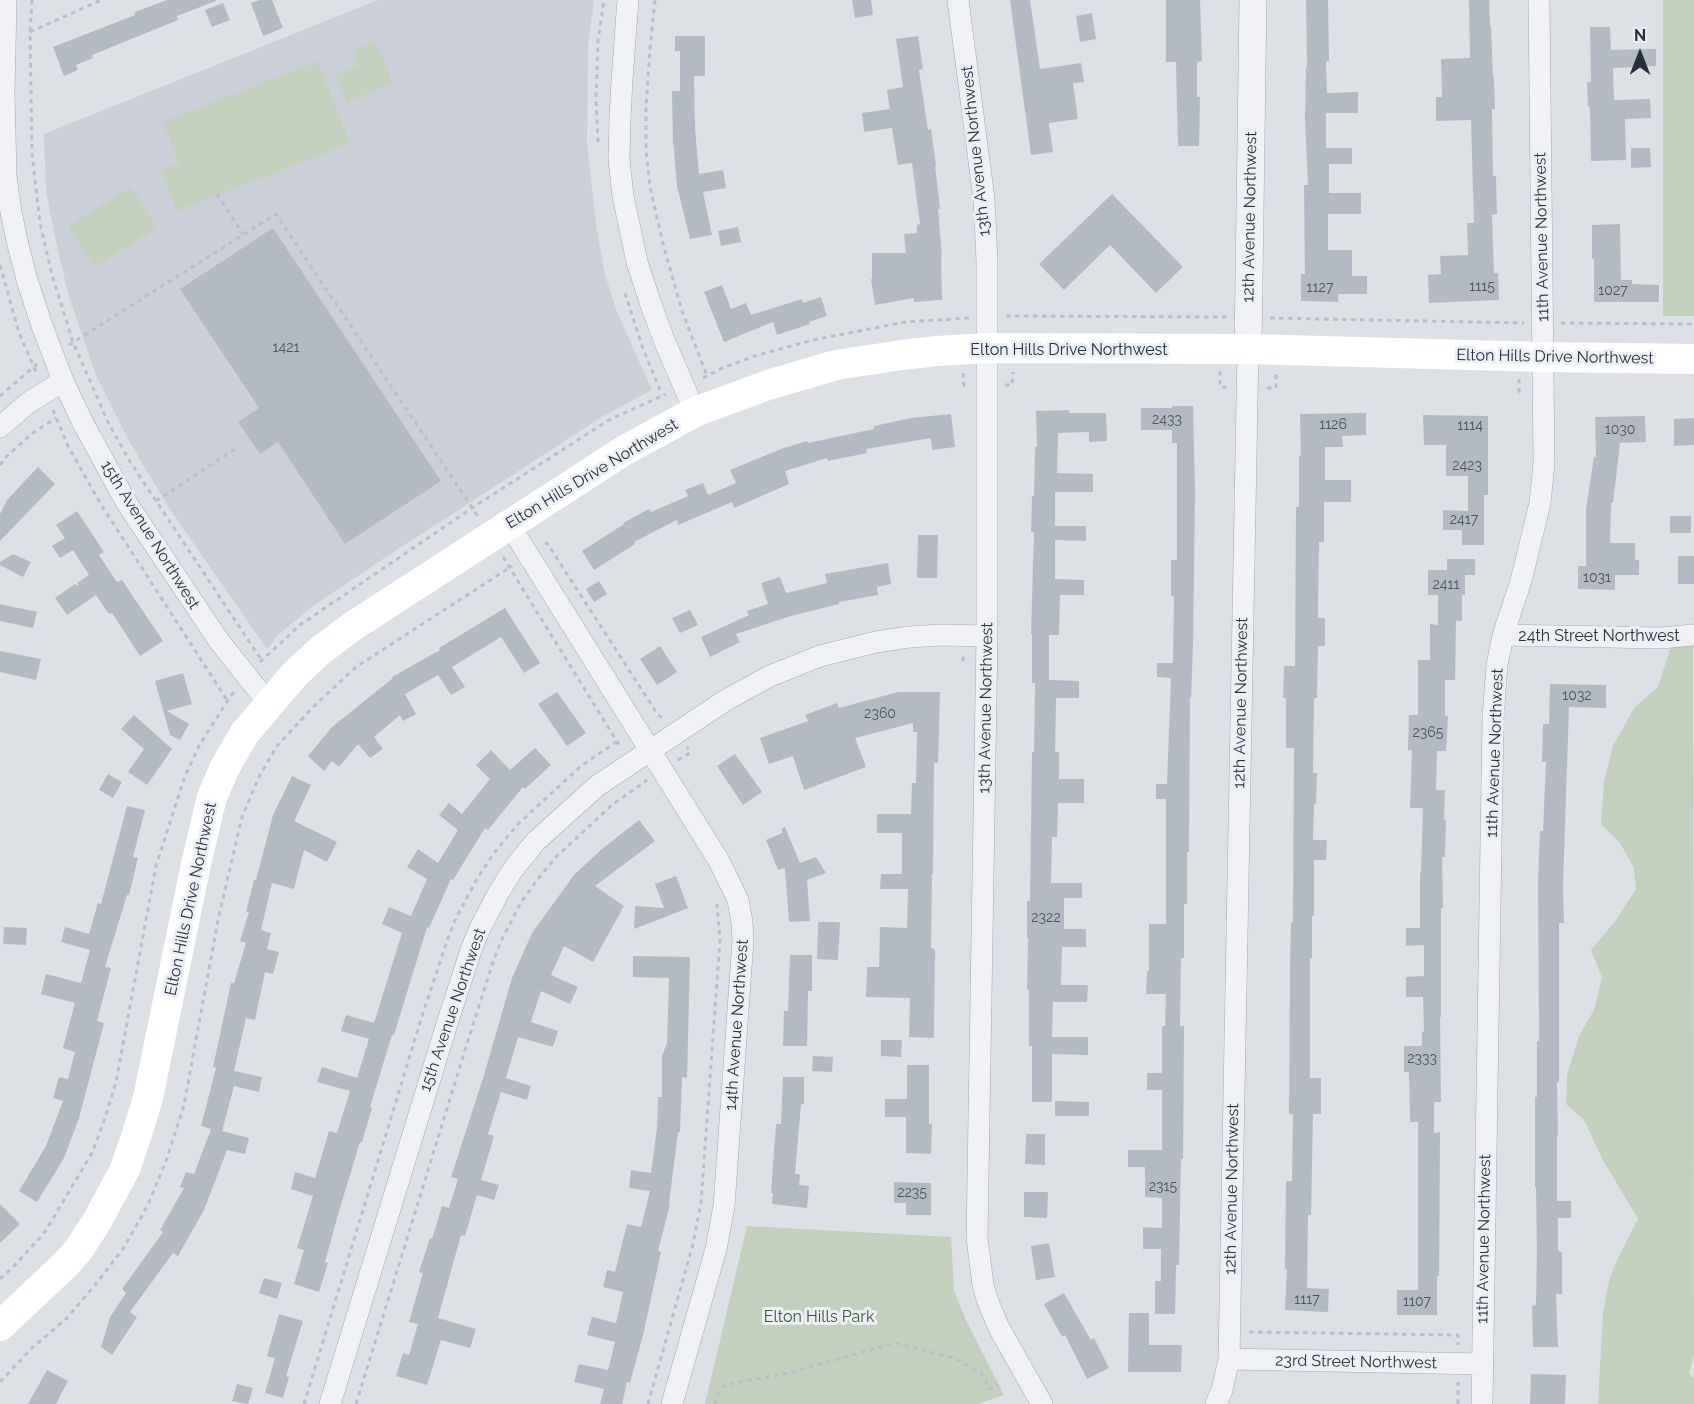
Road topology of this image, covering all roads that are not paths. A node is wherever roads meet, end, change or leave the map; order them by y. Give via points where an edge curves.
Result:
1 (6, 0) edge
2 (628, 0) edge
3 (958, 0) edge
4 (1254, 0) edge
5 (1539, 0) edge
6 (987, 348) junction
7 (1248, 349) junction
8 (1544, 357) junction
9 (1694, 359) edge
10 (63, 381) junction
11 (695, 412) junction
12 (0, 427) edge
13 (509, 524) junction
14 (1503, 635) junction
15 (1694, 635) edge
16 (987, 636) junction
17 (269, 704) junction
18 (650, 750) junction
19 (0, 1326) edge
20 (1229, 1359) junction
21 (1482, 1364) junction
22 (330, 1404) edge
23 (672, 1404) edge
24 (1042, 1404) edge
25 (1216, 1404) edge
26 (1482, 1404) edge

1 - 10 street, 15th Avenue Northwest via 5,140 11,212 27,280
2 - 11 street via 621,80 619,160 623,196 650,302
3 - 6 street, 13th Avenue Northwest via 984,199
4 - 7 street, 12th Avenue Northwest
5 - 8 street, 11th Avenue Northwest
6 - 7 main road, Elton Hills Drive Northwest
6 - 11 main road, Elton Hills Drive Northwest via 837,365 768,384
6 - 16 street, 13th Avenue Northwest
7 - 8 main road, Elton Hills Drive Northwest
7 - 20 street, 12th Avenue Northwest
8 - 9 main road, Elton Hills Drive Northwest
8 - 14 street, 11th Avenue Northwest via 1540,503
10 - 12 street
10 - 17 street, 15th Avenue Northwest via 126,502 219,641
11 - 13 main road, Elton Hills Drive Northwest via 625,450
13 - 17 main road, Elton Hills Drive Northwest via 353,626 312,658
13 - 18 street, 14th Avenue Northwest
14 - 15 street, 24th Street Northwest
14 - 21 street, 11th Avenue Northwest via 1493,718
16 - 18 street, 15th Avenue Northwest via 909,637 820,656 747,688
16 - 24 street, 13th Avenue Northwest via 978,1256 983,1285 999,1328
17 - 19 main road, Elton Hills Drive Northwest via 244,734 212,797 148,1098 124,1169 79,1249
18 - 22 street, 15th Avenue Northwest via 597,786 537,841 514,868 482,923
18 - 23 street, 14th Avenue Northwest via 730,880 738,900 743,940 724,1206 716,1249
20 - 21 street, 23rd Street Northwest
20 - 25 street, 12th Avenue Northwest
21 - 26 street, 11th Avenue Northwest

